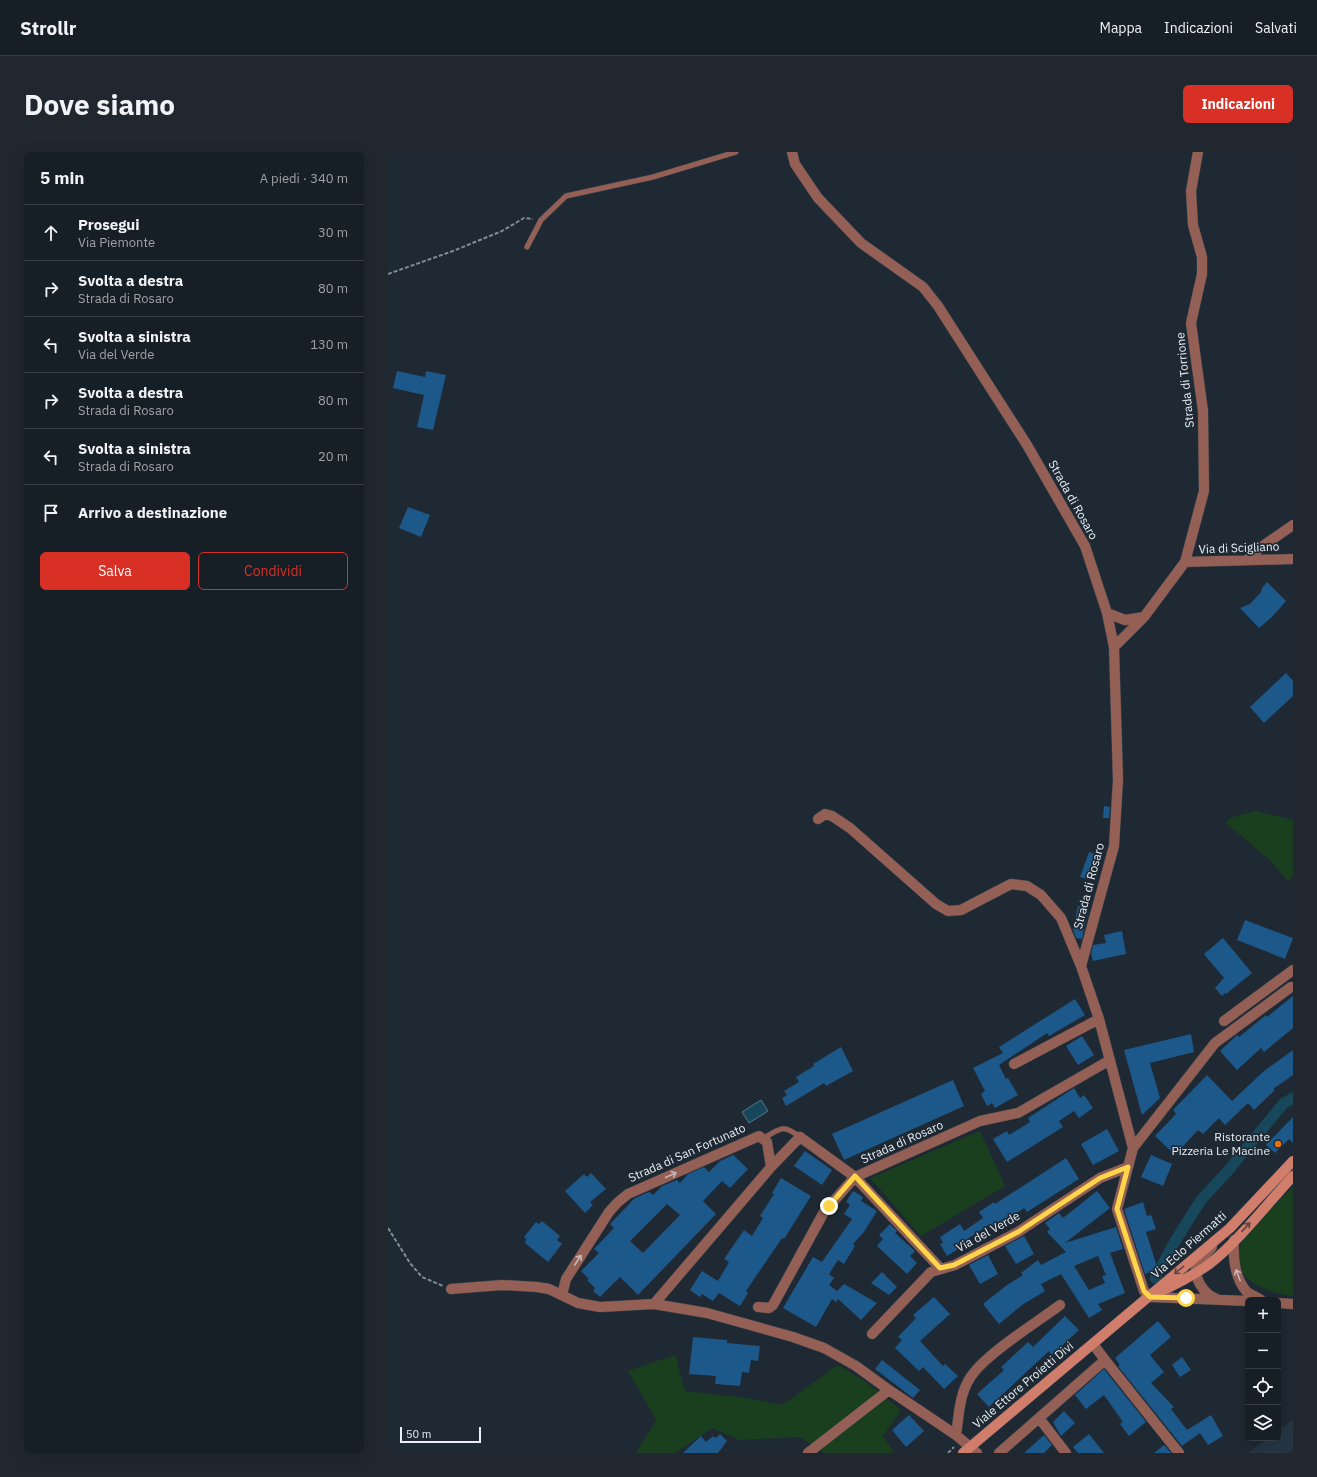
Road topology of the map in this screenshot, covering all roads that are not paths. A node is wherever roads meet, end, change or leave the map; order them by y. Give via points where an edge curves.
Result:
1 (736, 152) edge
2 (792, 152) edge
3 (1198, 152) edge
4 (527, 247) dead end
5 (1293, 525) edge
6 (1293, 559) edge
7 (1247, 560) junction
8 (1185, 562) junction
9 (1107, 613) junction
10 (1144, 617) junction
11 (1114, 647) junction
12 (818, 819) dead end
13 (1081, 966) junction
14 (1293, 970) edge
15 (1291, 987) dead end
16 (1099, 1019) junction
17 (1224, 1021) dead end
18 (1110, 1060) junction
19 (1014, 1064) dead end
20 (800, 1137) junction
21 (764, 1138) junction
22 (1133, 1148) junction
23 (1293, 1162) edge
24 (771, 1167) junction
25 (1128, 1167) junction
26 (855, 1176) junction
27 (1293, 1176) edge
28 (1230, 1228) junction
29 (1234, 1240) junction
30 (940, 1268) junction
31 (1197, 1272) junction
32 (451, 1289) road end
33 (562, 1295) junction
34 (1150, 1297) junction
35 (1256, 1297) edge
36 (1221, 1300) junction
37 (1245, 1301) edge
38 (1281, 1303) edge
39 (654, 1304) junction
40 (1293, 1304) edge
41 (1060, 1305) dead end
42 (758, 1307) dead end
43 (872, 1334) dead end
44 (1093, 1344) junction
45 (1105, 1360) junction
46 (889, 1390) junction
47 (1039, 1418) junction
48 (956, 1434) junction
49 (970, 1451) edge
50 (808, 1453) edge
51 (999, 1453) edge
52 (1066, 1453) edge
53 (1179, 1453) edge

1 - 4 lane via 653,177 566,196 541,220
2 - 9 street, Strada di Rosaro via 795,164 823,203 861,243 923,287 938,306 1027,445 1085,546
3 - 8 street, Strada di Torrione via 1191,191 1193,225 1202,257 1202,274 1191,323 1203,411 1204,491
5 - 7 street
6 - 7 street, Via di Scigliano
7 - 8 street, Via di Scigliano
8 - 10 street, Strada di Torrione
9 - 10 street via 1125,620
9 - 11 street, Strada di Rosaro
10 - 11 street, Strada di Torrione
11 - 13 street, Strada di Rosaro via 1118,780 1114,846
12 - 13 street, Strada di Rosaro via 825,814 850,828 936,904 948,911 961,910 1010,884 1027,886 1041,895 1061,918
13 - 16 street, Strada di Rosaro
14 - 17 street
15 - 22 street, Strada di Rosaro via 1214,1043
16 - 18 street, Strada di Rosaro
16 - 19 street
18 - 22 street, Strada di Rosaro
18 - 26 street, Strada di Rosaro via 1018,1113 980,1121
20 - 21 lane via 790,1129 782,1128
20 - 24 street
20 - 26 street, Strada di Rosaro
21 - 24 street, Strada di San Fortunato
33 -> 21 street, Strada di San Fortunato via 566,1279 617,1203 628,1194 737,1145 759,1136
22 - 25 street, Strada di Rosaro
23 - 28 main road, Via Eclo Piermatti
24 - 39 street
25 - 30 street, Via del Verde via 1100,1178 1018,1232 954,1265
25 - 34 street, Strada di Rosaro via 1117,1209 1144,1291
26 - 30 street, Strada di Rosaro
26 - 42 street, Strada di Rosaro via 824,1212 773,1306
29 -> 27 main road, Via Eclo Piermatti
28 - 31 street via 1199,1262
28 -> 34 main road, Via Eclo Piermatti
29 - 31 main road, Via Eclo Piermatti
35 -> 29 street via 1247,1292 1238,1277 1233,1257
30 - 43 street, Via del Verde via 931,1272
31 - 34 main road, Via Eclo Piermatti
31 - 36 street via 1201,1286 1210,1296
32 - 33 street via 523,1286 549,1289
33 - 39 street via 578,1303 600,1307
34 - 36 street
34 - 44 main road, Viale Ettore Proietti Divi
36 - 37 street
38 - 40 street
39 - 46 street via 707,1313 794,1337 824,1348 856,1366
41 - 48 street via 980,1364 963,1393
44 - 45 street, Viale Ettore Proietti Divi
44 - 49 main road, Viale Ettore Proietti Divi
45 - 47 street
45 - 53 street, Viale Ettore Proietti Divi
46 - 48 street
46 - 50 street
47 - 51 street
47 - 52 street
48 - 49 street

